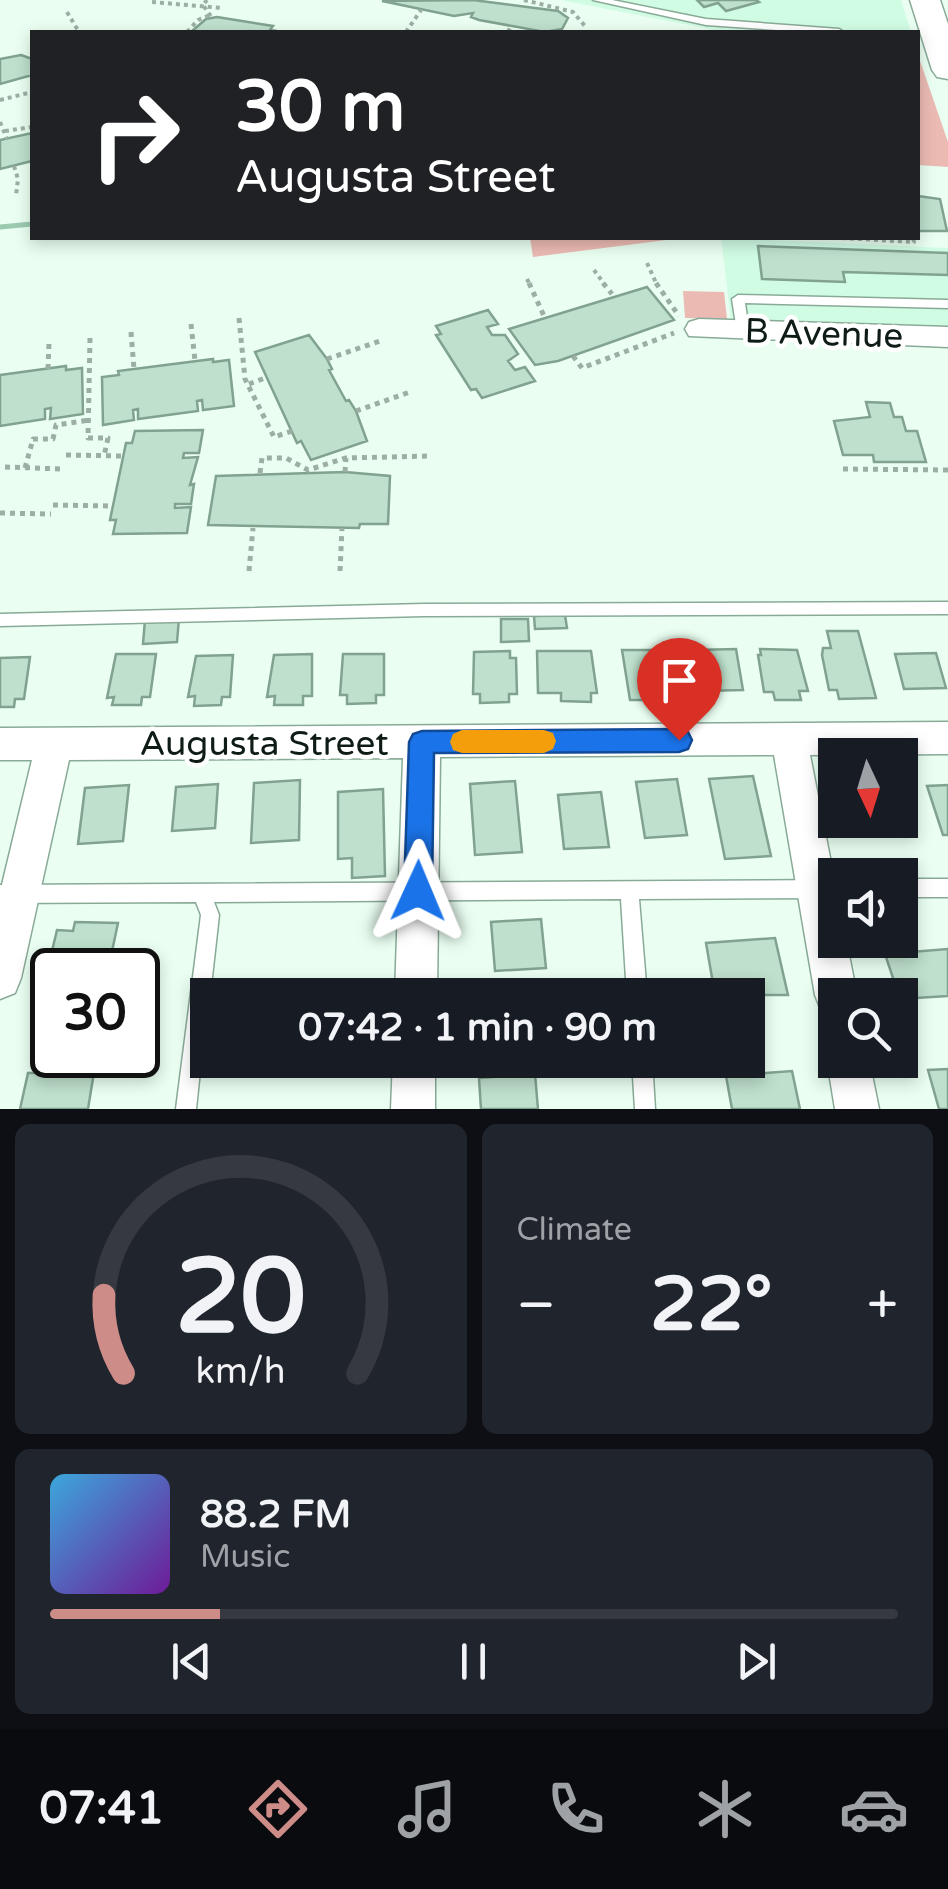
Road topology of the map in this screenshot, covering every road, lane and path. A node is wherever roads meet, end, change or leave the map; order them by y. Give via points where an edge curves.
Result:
1 (598, 0) edge
2 (925, 0) edge
3 (152, 2) edge
4 (205, 2) edge
5 (526, 2) edge
6 (222, 8) dead end
7 (421, 10) dead end
8 (66, 12) dead end
9 (512, 26) dead end
10 (586, 26) dead end
11 (78, 30) edge
12 (189, 30) edge
13 (407, 30) edge
14 (509, 30) edge
15 (813, 30) edge
16 (927, 38) edge
17 (948, 70) edge
18 (30, 93) edge
19 (0, 97) edge
20 (0, 122) edge
21 (30, 126) edge
22 (4, 131) junction
23 (7, 139) dead end
24 (14, 166) dead end
25 (16, 195) dead end
26 (878, 240) edge
27 (913, 240) edge
28 (647, 263) dead end
29 (594, 270) dead end
30 (527, 279) dead end
31 (612, 294) dead end
32 (905, 304) junction
33 (948, 304) edge
34 (544, 316) dead end
35 (239, 318) dead end
36 (191, 324) dead end
37 (699, 329) dead end
38 (743, 330) junction
39 (131, 332) dead end
40 (642, 334) dead end
41 (914, 336) junction
42 (948, 337) edge
43 (90, 338) dead end
44 (380, 341) dead end
45 (649, 342) junction
46 (49, 344) dead end
47 (572, 356) dead end
48 (327, 359) dead end
49 (195, 361) dead end
50 (48, 369) dead end
51 (134, 369) dead end
52 (265, 378) dead end
53 (248, 384) junction
54 (410, 392) dead end
55 (356, 410) dead end
56 (89, 420) junction
57 (292, 432) dead end
58 (66, 455) dead end
59 (104, 456) junction
60 (124, 456) dead end
61 (428, 456) dead end
62 (346, 458) junction
63 (5, 467) dead end
64 (24, 468) junction
65 (63, 468) dead end
66 (842, 469) dead end
67 (948, 470) edge
68 (345, 472) dead end
69 (260, 473) dead end
70 (53, 505) dead end
71 (113, 506) dead end
72 (0, 513) edge
73 (50, 514) dead end
74 (253, 528) dead end
75 (342, 528) dead end
76 (248, 571) dead end
77 (340, 571) dead end
78 (948, 608) edge
79 (0, 620) edge
80 (948, 738) edge
81 (789, 740) junction
82 (422, 742) junction
83 (0, 744) edge
84 (54, 744) junction
85 (818, 858) edge
86 (918, 888) edge
87 (948, 888) edge
88 (818, 889) edge
89 (629, 890) junction
90 (418, 891) junction
91 (201, 892) junction
92 (10, 894) edge
93 (0, 978) edge
94 (416, 978) edge
95 (636, 978) edge
96 (414, 1078) edge
97 (643, 1078) edge
98 (851, 1078) edge
99 (186, 1109) edge
100 (413, 1109) edge
101 (646, 1109) edge
102 (857, 1109) edge

1 - 15 lane via 706,22
2 - 16 main road
3 - 4 path
4 - 6 path
4 - 12 path via 211,17
5 - 10 path via 573,12
7 - 13 path
8 - 11 path
9 - 14 path
16 - 17 main road
18 - 19 path
20 - 22 path
21 - 22 path
22 - 23 path
24 - 25 path
26 - 27 path
28 - 45 path via 680,317 679,331
29 - 31 path
30 - 34 path
32 - 33 lane
32 - 38 lane via 738,299
32 - 41 lane
35 - 53 path
36 - 49 path
37 - 38 street, B Avenue
38 - 41 street, B Avenue
39 - 51 path
40 - 45 path
41 - 42 street, B Avenue
43 - 56 path
44 - 48 path
45 - 47 path via 582,368
46 - 50 path
52 - 53 path
53 - 57 path via 274,437
54 - 55 path
56 - 59 path via 88,438 108,438
56 - 64 path via 56,425 53,439 33,439
58 - 59 path
59 - 60 path
61 - 62 path
62 - 68 path
62 - 69 path via 308,470 286,458 262,458
63 - 64 path
64 - 65 path
66 - 67 path
70 - 71 path
72 - 73 path
74 - 76 path
75 - 77 path
78 - 79 lane
80 - 81 street, Augusta Street
81 - 82 street, Augusta Street
81 - 85 street
82 - 84 street, Augusta Street
82 - 90 street
83 - 84 street, Augusta Street
84 - 92 street
86 - 87 lane
88 - 89 lane
89 - 90 lane
89 - 95 lane
90 - 91 lane
90 - 94 street
91 - 92 lane
91 - 99 lane via 210,915
92 - 93 street
96 - 100 street
97 - 101 lane
98 - 102 street

